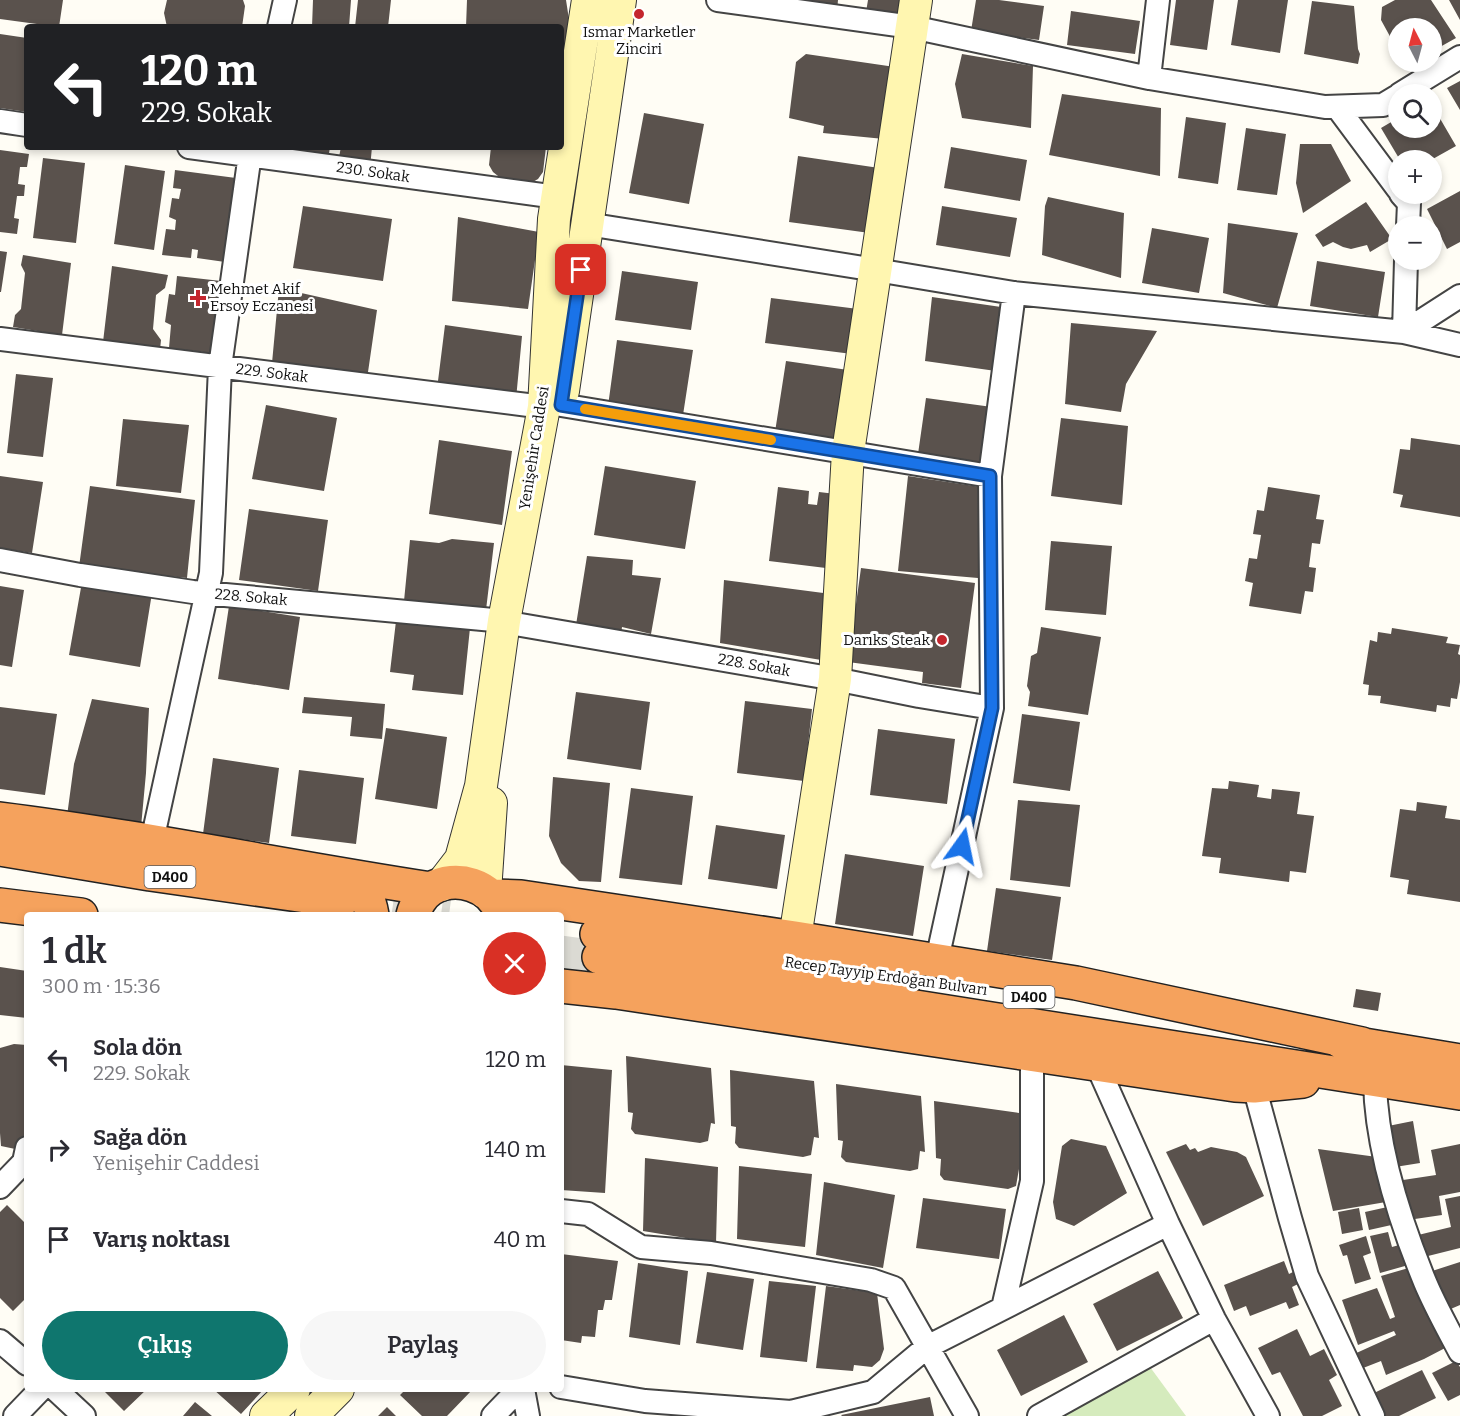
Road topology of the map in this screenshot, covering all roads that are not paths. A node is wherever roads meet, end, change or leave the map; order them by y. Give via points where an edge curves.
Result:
1 (285, 0) edge
2 (588, 0) edge
3 (620, 0) edge
4 (718, 0) edge
5 (1158, 0) edge
6 (914, 14) edge
7 (280, 24) edge
8 (1460, 57) edge
9 (1149, 78) junction
10 (1417, 84) edge
11 (1388, 102) edge
12 (1338, 107) junction
13 (0, 121) edge
14 (24, 125) edge
15 (235, 150) edge
16 (250, 151) edge
17 (1388, 175) edge
18 (557, 197) junction
19 (587, 224) junction
20 (876, 270) junction
21 (1406, 270) edge
22 (1014, 293) junction
23 (1460, 296) edge
24 (1404, 332) junction
25 (0, 339) edge
26 (1460, 345) edge
27 (220, 367) junction
28 (552, 406) junction
29 (848, 452) junction
30 (990, 476) junction
31 (0, 560) edge
32 (207, 593) junction
33 (509, 622) junction
34 (835, 679) junction
35 (992, 708) junction
36 (0, 819) edge
37 (152, 841) junction
38 (0, 849) edge
39 (0, 871) edge
40 (346, 889) junction
41 (428, 896) edge
42 (493, 901) edge
43 (0, 905) edge
44 (563, 910) edge
45 (54, 912) edge
46 (271, 912) edge
47 (371, 912) edge
48 (795, 938) junction
49 (937, 960) junction
50 (564, 986) edge
51 (1362, 1044) junction
52 (1032, 1055) junction
53 (1460, 1061) edge
54 (1097, 1065) junction
55 (1361, 1078) junction
56 (1254, 1086) junction
57 (1460, 1094) edge
58 (24, 1162) edge
59 (0, 1187) edge
60 (564, 1211) edge
61 (1168, 1224) junction
62 (1003, 1308) junction
63 (1214, 1319) junction
64 (0, 1341) edge
65 (927, 1347) junction
66 (1460, 1352) edge
67 (24, 1362) edge
68 (564, 1388) edge
69 (38, 1392) edge
70 (58, 1392) edge
71 (291, 1392) edge
72 (335, 1392) edge
73 (518, 1392) edge
74 (522, 1392) edge
75 (647, 1408) edge
76 (791, 1414) edge
77 (15, 1416) edge
78 (84, 1416) edge
79 (266, 1416) edge
80 (311, 1416) edge
81 (493, 1416) edge
82 (528, 1416) edge
83 (967, 1416) edge
84 (1039, 1416) edge
85 (1268, 1416) edge
86 (1373, 1416) edge

1 - 7 street
2 - 18 main road, Yenişehir Caddesi
3 - 19 main road, Yenişehir Caddesi
4 - 6 street
5 - 9 street
6 - 9 street
6 - 20 main road
8 - 10 street
9 - 12 street
11 - 12 street
12 - 17 street
13 - 14 street
15 - 16 street, 230. Sokak
16 - 18 street, 230. Sokak
16 - 27 street
18 - 28 main road, Yenişehir Caddesi
19 - 20 street
19 - 28 main road, Yenişehir Caddesi
20 - 22 street
20 - 29 main road
21 - 24 street
22 - 24 street
22 - 30 street
23 - 24 street
24 - 26 street
25 - 27 street, 229. Sokak
27 - 28 street, 229. Sokak
27 - 32 street
28 - 29 street, 229. Sokak
28 - 33 main road, Yenişehir Caddesi
29 - 30 street, 229. Sokak
29 - 34 main road
30 - 35 street
31 - 32 street, 228. Sokak
32 - 33 street, 228. Sokak
32 - 37 street
33 - 34 street, 228. Sokak
33 - 41 main road, Yenişehir Caddesi via 481,786 461,859
33 - 42 main road, Yenişehir Caddesi via 487,853
34 - 35 street, 228. Sokak
34 - 48 main road
35 - 49 street
36 - 37 highway
37 - 40 highway
38 - 40 highway, D400 via 150,874
39 - 46 highway, D400
40 - 41 highway
40 - 47 highway via 366,893
41 - 42 highway via 448,883 463,882 478,887
42 - 44 highway via 521,897
43 - 45 highway
44 - 48 highway
48 - 49 highway
49 - 51 highway via 1076,983
50 - 52 highway
51 - 53 highway, Recep Tayyip Erdoğan Bulvarı / D400
51 - 55 highway, Recep Tayyip Erdoğan Bulvarı / D400 via 925,980 598,946
52 - 54 highway
52 - 62 street via 1032,1181
54 - 56 highway
54 - 61 street
55 - 56 highway
55 - 57 highway, Recep Tayyip Erdoğan Bulvarı / D400
55 - 66 street via 1376,1100 1400,1212 1425,1283
56 - 86 street via 1307,1276
58 - 59 street
60 - 65 street via 588,1214 641,1247 711,1253 871,1280 894,1288
61 - 62 street
61 - 63 street
62 - 65 street
63 - 84 street
63 - 85 street
64 - 67 street
65 - 76 street via 873,1392
65 - 83 street
68 - 75 street
69 - 77 street
70 - 78 street
71 - 79 main road
72 - 80 main road
73 - 81 street
74 - 82 street
75 - 76 street

